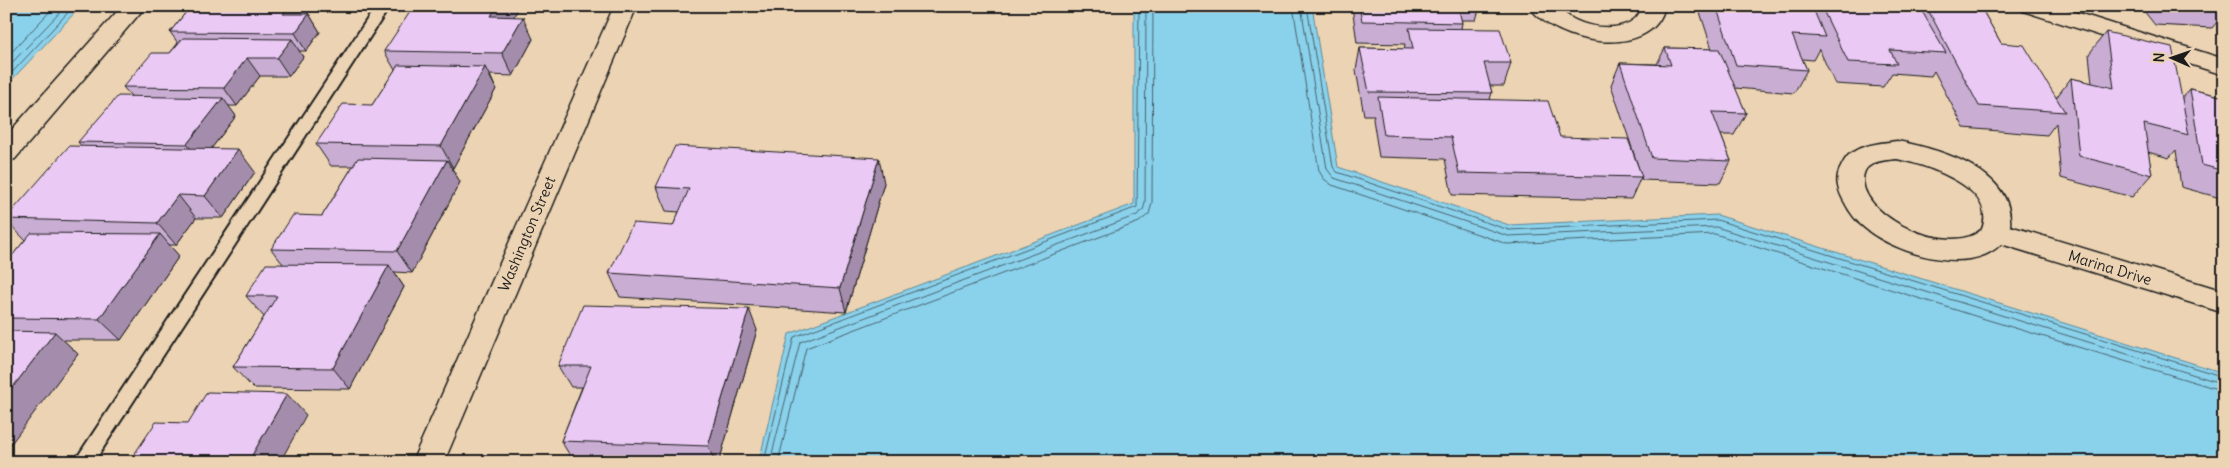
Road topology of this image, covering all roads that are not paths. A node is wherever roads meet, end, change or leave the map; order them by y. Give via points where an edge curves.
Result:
1 (135, 6) edge
2 (383, 6) edge
3 (626, 6) edge
4 (1540, 6) edge
5 (1654, 6) edge
6 (2031, 6) edge
7 (2224, 67) edge
8 (6, 153) edge
9 (1996, 231) junction
10 (2224, 302) edge
11 (83, 462) edge
12 (428, 462) edge

1 - 8 street
2 - 11 lane
3 - 12 street, Washington Street
4 - 5 street via 1556,20 1578,30 1603,34 1626,33 1644,26 1653,14
6 - 7 street
9 - 9 street via 1999,215 1991,197 1973,179 1950,164 1898,150 1874,153 1858,161 1850,174 1852,191 1862,210 1908,241 1937,249 1964,250 1985,244
9 - 10 street, Marina Drive

